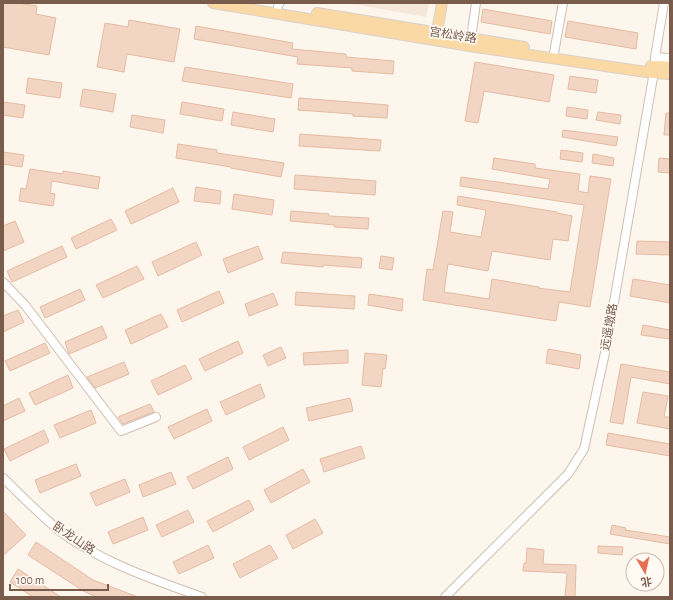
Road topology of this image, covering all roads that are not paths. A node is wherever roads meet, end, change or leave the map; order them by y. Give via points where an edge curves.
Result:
1 (212, 3) edge
2 (252, 3) edge
3 (442, 3) edge
4 (476, 3) edge
5 (563, 3) edge
6 (664, 3) edge
7 (279, 5) edge
8 (437, 32) junction
9 (471, 38) junction
10 (554, 53) junction
11 (670, 58) edge
12 (654, 65) junction
13 (670, 67) edge
14 (670, 74) edge
15 (3, 282) edge
16 (156, 417) dead end
17 (3, 478) edge
18 (202, 597) edge
19 (445, 597) edge

1 - 12 main road via 476,47
2 - 7 main road, 宫松岭路
3 - 8 main road
4 - 9 street
5 - 10 street
6 - 12 street, 远遥墩路
7 - 8 main road, 宫松岭路
8 - 9 main road, 宫松岭路
9 - 10 main road, 宫松岭路
10 - 12 main road, 宫松岭路
11 - 12 street
12 - 13 main road
12 - 14 main road
12 - 19 street, 远遥墩路 via 606,348 584,449 568,474
15 - 16 street via 25,305 120,431
17 - 18 street, 卧龙山路 via 62,532 100,555 148,577

